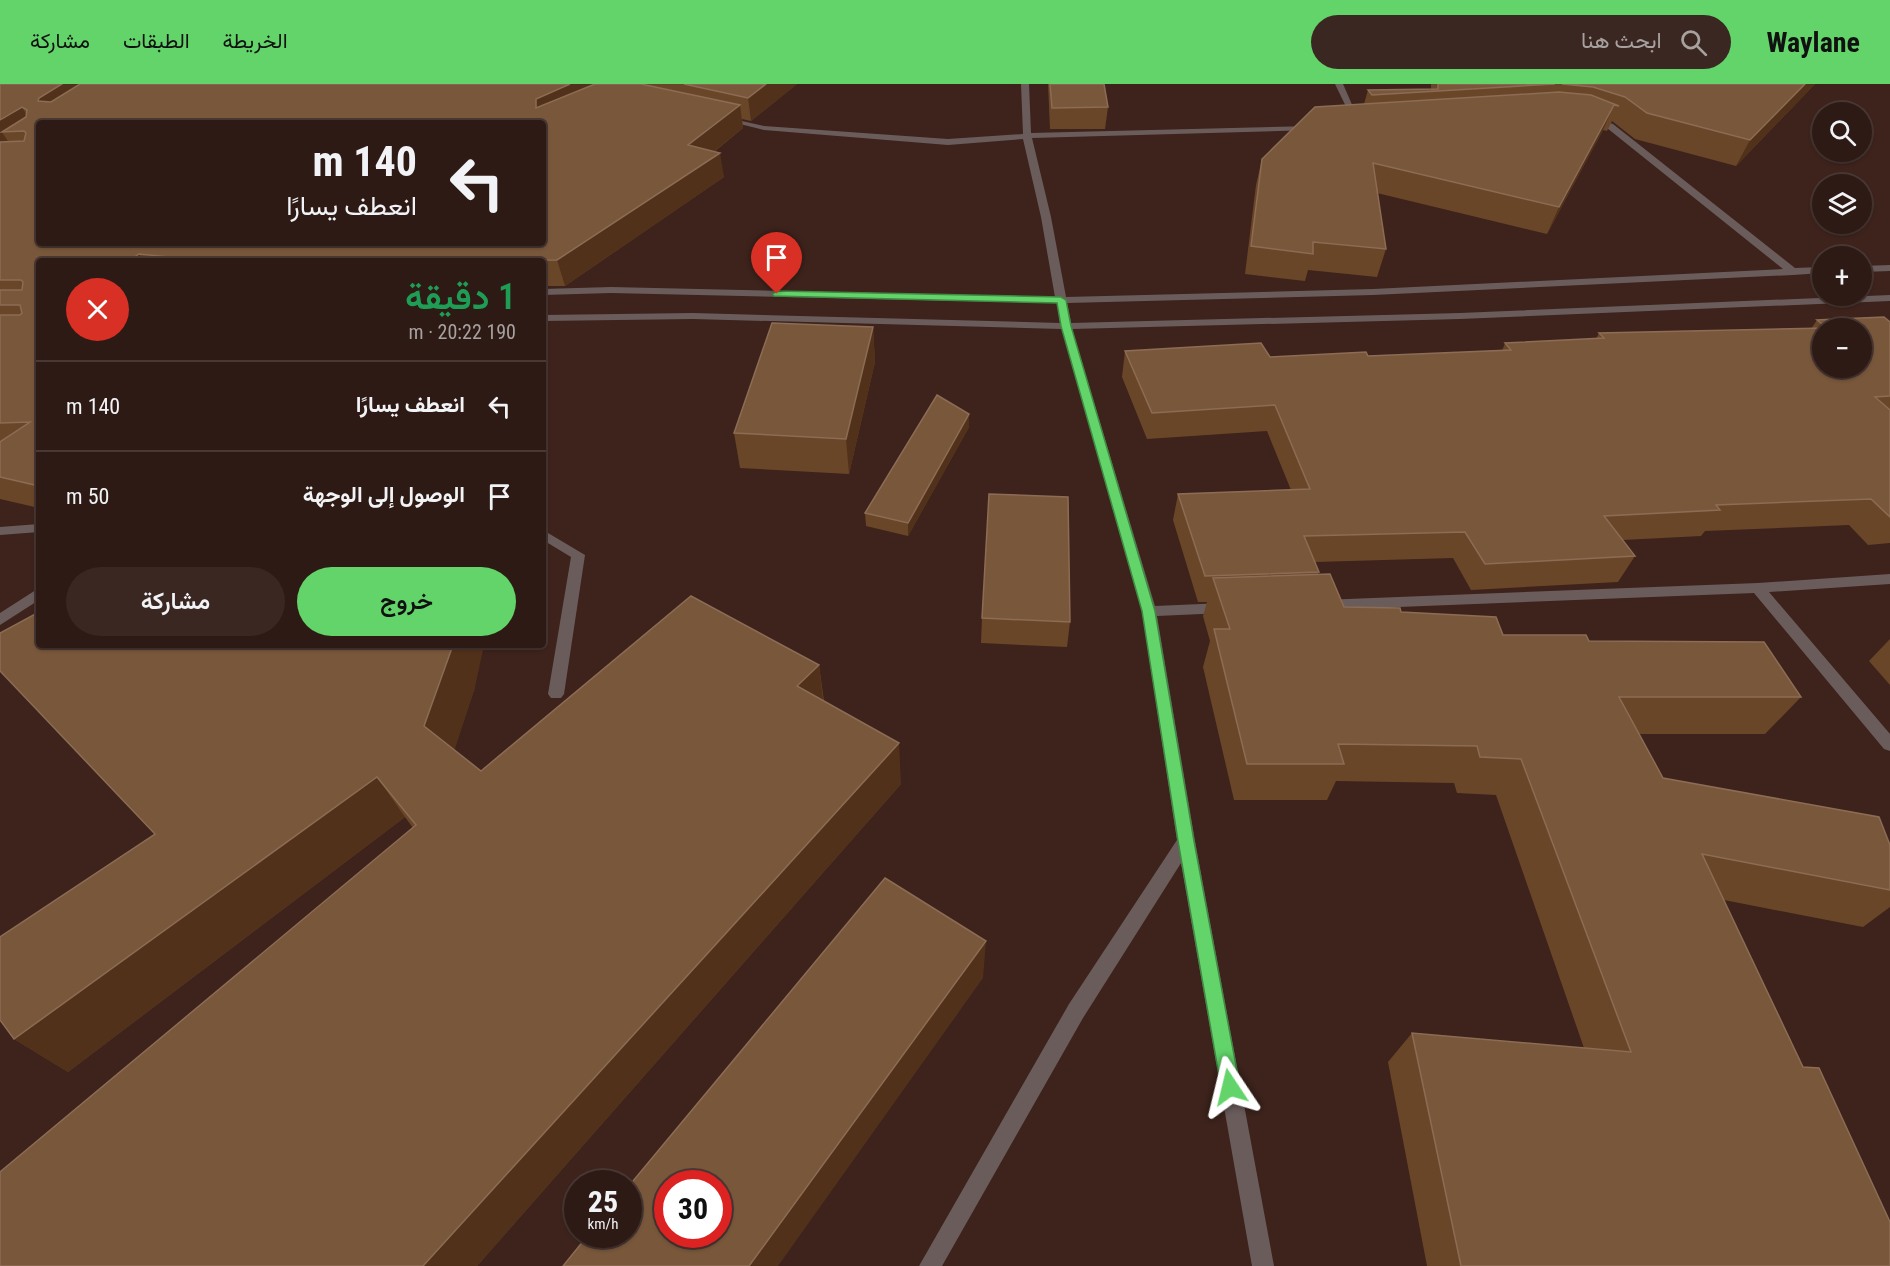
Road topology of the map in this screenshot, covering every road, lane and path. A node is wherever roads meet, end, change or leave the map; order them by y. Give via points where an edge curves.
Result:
1 (1025, 84) edge
2 (1339, 84) edge
3 (1582, 116) edge
4 (718, 118) edge
5 (1348, 127) edge
6 (1324, 128) edge
7 (1028, 136) junction
8 (1890, 268) edge
9 (1872, 269) edge
10 (1812, 271) edge
11 (1793, 272) junction
12 (546, 292) edge
13 (1890, 298) edge
14 (1061, 300) junction
15 (546, 318) edge
16 (1066, 326) junction
17 (36, 528) edge
18 (0, 531) edge
19 (546, 536) edge
20 (1890, 579) edge
21 (1758, 588) junction
22 (36, 595) edge
23 (1304, 605) edge
24 (1244, 608) edge
25 (1149, 611) junction
26 (0, 620) edge
27 (556, 694) dead end
28 (1890, 745) edge
29 (1186, 841) junction
30 (930, 1266) edge
31 (1263, 1266) edge

1 - 7 street
2 - 5 street via 1360,126
3 - 11 street via 1610,126
4 - 7 street via 764,128 948,142
6 - 7 street
7 - 14 street
8 - 9 street
10 - 11 street
11 - 14 street via 1373,292
12 - 14 street
13 - 16 street via 1460,316
14 - 16 street
15 - 16 street via 693,316
16 - 25 street
17 - 18 street
19 - 27 street via 578,555
20 - 21 street
21 - 23 street
21 - 28 street
22 - 26 street
24 - 25 street
25 - 29 street
29 - 30 street via 1076,1011
29 - 31 street

